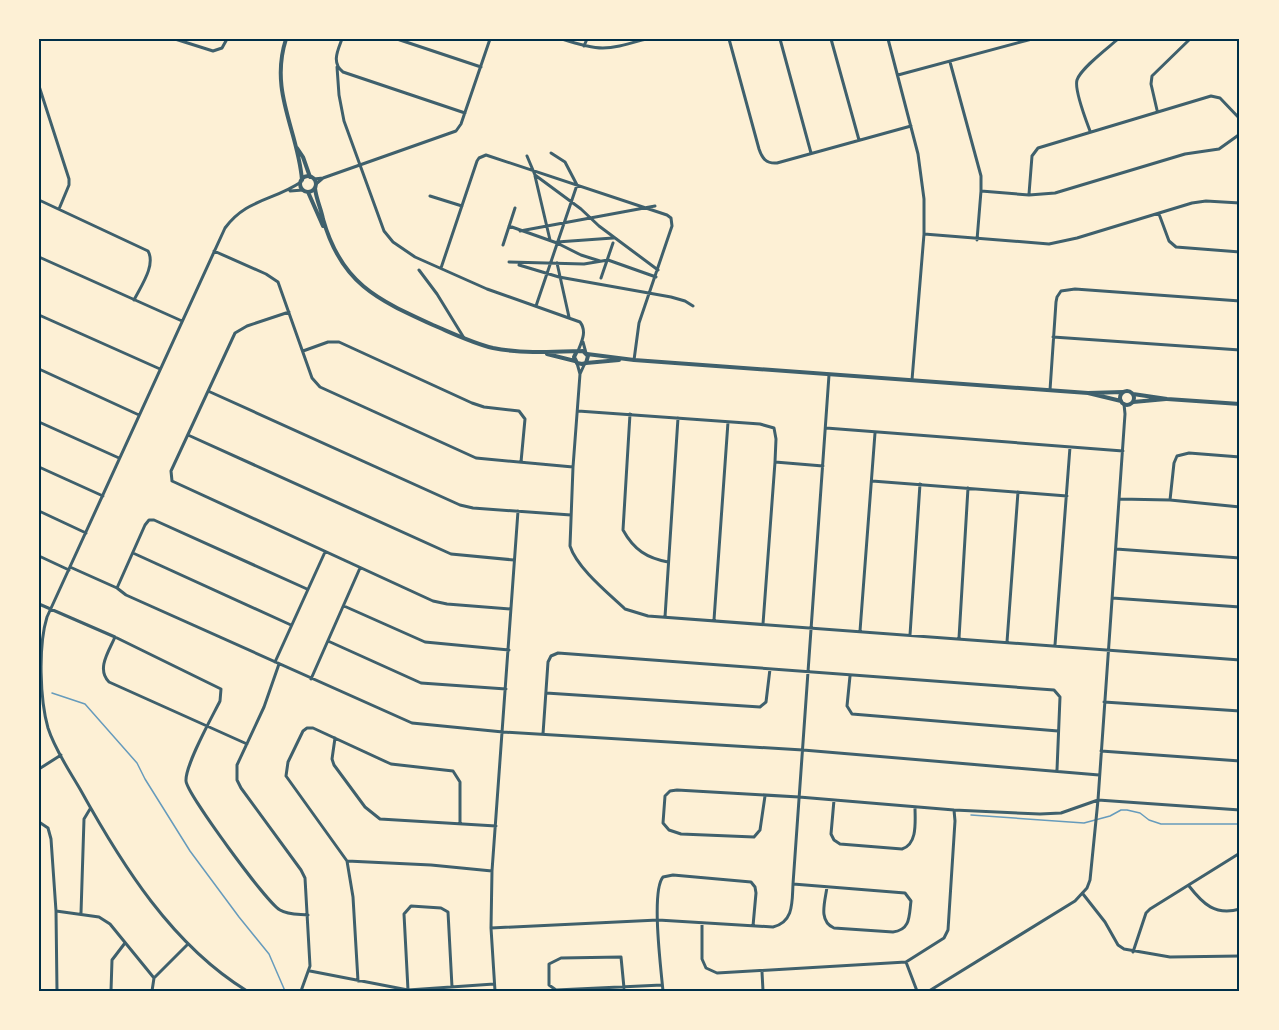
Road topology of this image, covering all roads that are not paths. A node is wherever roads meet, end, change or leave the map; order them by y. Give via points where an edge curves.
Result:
1 (175, 39) edge
2 (227, 39) edge
3 (286, 39) edge
4 (342, 39) edge
5 (396, 39) edge
6 (490, 39) edge
7 (562, 39) edge
8 (587, 39) edge
9 (646, 39) edge
10 (729, 39) edge
11 (780, 39) edge
12 (831, 39) edge
13 (888, 39) edge
14 (1032, 39) edge
15 (1118, 39) edge
16 (1190, 39) edge
17 (584, 46) junction
18 (950, 62) junction
19 (337, 67) junction
20 (480, 67) junction
21 (898, 75) junction
22 (39, 86) edge
23 (1158, 111) junction
24 (465, 113) junction
25 (1240, 119) edge
26 (911, 126) junction
27 (1090, 131) junction
28 (1240, 134) edge
29 (859, 140) junction
30 (297, 148) junction
31 (551, 153) dead end
32 (811, 153) junction
33 (527, 156) dead end
34 (360, 165) junction
35 (533, 170) junction
36 (535, 175) junction
37 (301, 181) junction
38 (314, 182) junction
39 (577, 184) junction
40 (288, 191) junction
41 (305, 191) junction
42 (981, 191) junction
43 (1029, 195) junction
44 (430, 196) dead end
45 (39, 200) edge
46 (571, 202) junction
47 (1240, 203) edge
48 (462, 206) junction
49 (655, 206) dead end
50 (642, 207) junction
51 (515, 208) dead end
52 (59, 209) junction
53 (1158, 213) junction
54 (590, 218) junction
55 (564, 224) junction
56 (509, 226) junction
57 (548, 226) junction
58 (326, 229) junction
59 (520, 231) junction
60 (924, 234) junction
61 (615, 240) junction
62 (977, 240) junction
63 (551, 241) junction
64 (557, 242) junction
65 (502, 245) dead end
66 (214, 251) junction
67 (1240, 252) edge
68 (39, 257) edge
69 (608, 260) junction
70 (602, 261) junction
71 (509, 262) dead end
72 (550, 263) junction
73 (557, 263) junction
74 (519, 265) dead end
75 (441, 268) junction
76 (419, 270) dead end
77 (658, 270) junction
78 (547, 274) junction
79 (559, 277) junction
80 (656, 277) junction
81 (601, 278) dead end
82 (650, 293) junction
83 (134, 300) junction
84 (1240, 301) edge
85 (536, 306) junction
86 (693, 306) dead end
87 (289, 312) junction
88 (39, 315) edge
89 (570, 318) junction
90 (182, 321) junction
91 (1053, 337) junction
92 (464, 338) junction
93 (583, 342) junction
94 (1240, 350) edge
95 (302, 351) junction
96 (577, 352) junction
97 (544, 353) junction
98 (586, 353) junction
99 (622, 359) junction
100 (634, 360) junction
101 (576, 362) junction
102 (585, 363) junction
103 (39, 369) edge
104 (160, 369) junction
105 (580, 375) junction
106 (829, 375) junction
107 (912, 380) junction
108 (1050, 390) junction
109 (208, 391) junction
110 (1123, 392) junction
111 (1088, 393) junction
112 (1132, 394) junction
113 (1167, 399) junction
114 (1127, 403) junction
115 (1240, 404) edge
116 (578, 411) junction
117 (630, 414) junction
118 (139, 415) junction
119 (678, 418) junction
120 (39, 422) edge
121 (728, 422) junction
122 (826, 428) junction
123 (874, 433) junction
124 (188, 435) junction
125 (1070, 447) junction
126 (1123, 451) junction
127 (1240, 456) edge
128 (119, 458) junction
129 (521, 462) junction
130 (775, 462) junction
131 (573, 466) junction
132 (823, 466) junction
133 (39, 467) edge
134 (872, 481) junction
135 (920, 484) junction
136 (968, 488) junction
137 (1018, 492) junction
138 (1066, 495) junction
139 (103, 496) junction
140 (1119, 499) junction
141 (1170, 500) junction
142 (1240, 507) edge
143 (39, 511) edge
144 (518, 511) junction
145 (571, 515) junction
146 (86, 533) junction
147 (1115, 549) junction
148 (325, 552) junction
149 (133, 553) junction
150 (39, 556) edge
151 (1240, 558) edge
152 (514, 560) junction
153 (668, 562) junction
154 (70, 568) junction
155 (360, 568) junction
156 (117, 588) junction
157 (307, 589) junction
158 (1112, 598) junction
159 (39, 604) edge
160 (344, 606) junction
161 (1240, 607) edge
162 (51, 609) junction
163 (511, 609) junction
164 (665, 617) junction
165 (714, 621) junction
166 (763, 624) junction
167 (291, 625) junction
168 (811, 628) junction
169 (860, 631) junction
170 (910, 635) junction
171 (115, 637) junction
172 (959, 639) junction
173 (328, 641) junction
174 (1007, 642) junction
175 (1054, 645) junction
176 (509, 650) junction
177 (1107, 650) junction
178 (1240, 660) edge
179 (277, 663) junction
180 (770, 669) junction
181 (808, 672) junction
182 (850, 675) junction
183 (311, 679) junction
184 (506, 689) junction
185 (546, 693) junction
186 (1104, 702) junction
187 (1240, 711) edge
188 (207, 728) junction
189 (1058, 731) junction
190 (503, 732) junction
191 (543, 734) junction
192 (335, 738) junction
193 (247, 744) junction
194 (803, 750) junction
195 (1101, 751) junction
196 (61, 755) junction
197 (1240, 761) edge
198 (39, 769) edge
199 (1057, 771) junction
200 (1100, 775) junction
201 (765, 795) junction
202 (800, 797) junction
203 (834, 800) junction
204 (1098, 800) junction
205 (915, 807) junction
206 (90, 809) junction
207 (954, 810) junction
208 (1240, 810) edge
209 (39, 822) edge
210 (460, 823) junction
211 (496, 826) junction
212 (1240, 853) edge
213 (346, 861) junction
214 (492, 871) junction
215 (793, 884) junction
216 (1188, 885) junction
217 (827, 887) junction
218 (1083, 894) junction
219 (1240, 909) edge
220 (56, 911) junction
221 (81, 914) junction
222 (308, 915) junction
223 (658, 920) junction
224 (702, 923) junction
225 (753, 926) junction
226 (491, 928) junction
227 (125, 943) junction
228 (188, 944) junction
229 (1133, 952) junction
230 (1240, 956) edge
231 (906, 962) junction
232 (310, 971) junction
233 (762, 972) junction
234 (154, 978) junction
235 (358, 981) junction
236 (494, 984) junction
237 (662, 985) junction
238 (452, 987) junction
239 (624, 988) junction
240 (408, 990) edge
241 (57, 991) edge
242 (111, 991) edge
243 (153, 991) edge
244 (247, 991) edge
245 (302, 991) edge
246 (495, 991) edge
247 (663, 991) edge
248 (763, 991) edge
249 (917, 991) edge
250 (930, 991) edge

1 - 2 street via 213,51 222,48
3 - 30 street via 281,88
4 - 19 street via 336,55
5 - 20 street
6 - 20 street
7 - 17 street
8 - 17 street
9 - 17 street via 610,49
10 - 32 street via 761,156 774,163
11 - 32 street
12 - 29 street
13 - 21 street
14 - 18 street
15 - 27 street via 1077,81
16 - 23 street via 1152,76
18 - 21 street
18 - 42 street via 981,176
19 - 24 street via 347,74
19 - 34 street via 344,121
20 - 24 street
21 - 26 street
22 - 52 street via 69,179
23 - 25 street via 1214,96
23 - 27 street
24 - 34 street via 452,134
26 - 29 street
26 - 60 street via 923,184
27 - 43 street via 1035,150
28 - 43 street via 1219,149 1185,154 1055,193
29 - 32 street
30 - 37 street
30 - 38 street
31 - 39 street via 565,162
33 - 35 street
34 - 38 street
34 - 75 street via 388,237 409,253
35 - 36 street
35 - 39 street
35 - 48 street via 482,156
36 - 46 street
36 - 57 street
37 - 38 street
37 - 40 street
37 - 41 street
38 - 41 street
38 - 58 street
39 - 46 street
39 - 50 street
40 - 41 street
40 - 66 street via 241,210 225,228
41 - 58 street
42 - 43 street
42 - 62 street
44 - 48 street
45 - 52 street
46 - 54 street
46 - 55 street
47 - 53 street via 1198,201
48 - 75 street
49 - 50 street
50 - 54 street
50 - 77 street via 672,220
51 - 56 street
52 - 83 street via 148,251 151,263
53 - 62 street via 1055,243
53 - 67 street via 1169,242 1176,247
54 - 55 street
54 - 61 street
55 - 57 street
55 - 64 street
56 - 59 street
56 - 65 street
57 - 59 street
57 - 63 street
58 - 92 street via 336,254 370,293
59 - 63 street
60 - 62 street
60 - 107 street
61 - 64 street
61 - 69 street
61 - 77 street
63 - 64 street
64 - 70 street
64 - 72 street
66 - 87 street via 276,280
66 - 90 street
68 - 83 street
69 - 70 street
69 - 80 street
69 - 81 street
70 - 73 street
71 - 72 street
72 - 73 street
72 - 78 street
73 - 79 street
74 - 78 street
75 - 85 street
76 - 92 street
77 - 80 street
78 - 79 street
78 - 85 street
79 - 82 street
79 - 89 street
80 - 82 street
82 - 86 street
82 - 100 street via 637,330
83 - 90 street
84 - 91 street via 1061,291
85 - 89 street
87 - 95 street
87 - 109 street via 235,333
88 - 104 street
89 - 93 street via 583,327
90 - 104 street
91 - 94 street
91 - 108 street
92 - 97 street via 492,348
93 - 96 street
93 - 98 street
95 - 129 street via 314,383 325,390 468,455
95 - 129 street via 339,342 472,403 519,411 525,419
96 - 97 street
96 - 98 street
96 - 101 street
97 - 101 street
98 - 99 street
98 - 102 street
99 - 100 street
99 - 102 street
100 - 106 street
101 - 102 street
101 - 105 street
102 - 105 street
103 - 118 street
104 - 118 street
105 - 116 street
106 - 107 street
106 - 122 street
107 - 108 street
108 - 111 street
109 - 124 street
109 - 144 street via 460,505
110 - 111 street
110 - 112 street
110 - 114 street via 1120,396
111 - 114 street
112 - 113 street
112 - 114 street
113 - 114 street
113 - 115 street
114 - 126 street
116 - 117 street
116 - 131 street
117 - 119 street
117 - 153 street via 623,530 644,555
118 - 128 street
119 - 121 street
119 - 153 street
120 - 128 street
121 - 130 street via 774,428
121 - 165 street
122 - 123 street
122 - 132 street
123 - 125 street
123 - 134 street
124 - 148 street via 171,471 174,483
124 - 152 street via 451,554
125 - 126 street
125 - 138 street
126 - 140 street
127 - 141 street via 1177,456
128 - 139 street
129 - 131 street
130 - 132 street
130 - 166 street
131 - 145 street
132 - 168 street
133 - 139 street
134 - 135 street
134 - 169 street
135 - 136 street
135 - 170 street
136 - 137 street
136 - 172 street
137 - 138 street
137 - 174 street
138 - 175 street
139 - 146 street
140 - 141 street
140 - 147 street
141 - 142 street
143 - 146 street
144 - 145 street
144 - 152 street
145 - 164 street via 570,546 581,564 625,609
146 - 154 street
147 - 151 street
147 - 158 street
148 - 155 street
148 - 157 street
149 - 156 street
149 - 157 street via 145,525 154,520
149 - 167 street
150 - 154 street
152 - 163 street
153 - 164 street
154 - 156 street
154 - 162 street
155 - 160 street
155 - 163 street via 437,602
156 - 179 street
157 - 167 street
158 - 161 street
158 - 177 street
159 - 162 street
160 - 173 street
160 - 176 street via 429,643
162 - 171 street
162 - 196 street via 42,648 44,706 51,736
163 - 176 street
164 - 165 street
165 - 166 street
166 - 168 street
167 - 179 street
168 - 169 street
168 - 181 street
169 - 170 street
170 - 172 street
171 - 188 street via 103,665 106,680
171 - 188 street via 221,689 221,698
172 - 174 street
173 - 183 street
173 - 184 street via 421,683
174 - 175 street
175 - 177 street
176 - 184 street
177 - 178 street
177 - 186 street
179 - 183 street
179 - 193 street via 264,707
180 - 181 street
180 - 185 street via 765,704 755,707
180 - 185 street via 558,653 549,659
181 - 182 street
181 - 194 street
182 - 189 street via 847,709 856,715
182 - 189 street via 1054,690 1060,698
183 - 190 street via 406,722
184 - 190 street
185 - 191 street
186 - 187 street
186 - 195 street
188 - 193 street
188 - 222 street via 187,772 190,791 273,904 281,911
189 - 199 street
190 - 191 street
190 - 211 street
191 - 194 street
192 - 210 street via 391,764 453,771 460,782
192 - 210 street via 334,765 377,818
192 - 213 street via 307,728 285,771
193 - 222 street via 237,765 237,780 303,874
194 - 199 street
194 - 202 street
195 - 197 street
195 - 200 street
196 - 198 street
196 - 206 street
199 - 200 street
200 - 204 street
201 - 201 street via 670,790 664,800 663,823 681,834 754,837 760,830
201 - 202 street
202 - 203 street
202 - 215 street
203 - 205 street
203 - 205 street via 831,834 840,844 902,849 909,846 914,837
204 - 207 street via 1052,814
204 - 208 street
204 - 218 street via 1092,872
205 - 207 street
206 - 221 street via 84,819
206 - 228 street via 127,867
207 - 231 street via 948,930 944,938
209 - 220 street via 48,828 51,839
210 - 211 street
211 - 214 street
212 - 216 street
213 - 214 street
213 - 235 street via 353,897
214 - 226 street
215 - 217 street
215 - 225 street via 787,920 773,927
216 - 219 street via 1206,906
216 - 229 street via 1146,914
217 - 217 street via 908,894 908,924 898,931 834,928 826,924 824,917
218 - 229 street via 1118,945
218 - 250 street
220 - 221 street
220 - 241 street
221 - 227 street via 107,921
222 - 232 street
223 - 224 street
223 - 225 street via 659,881 673,875 753,883
223 - 226 street
223 - 237 street
224 - 225 street
224 - 233 street via 702,959 708,970
226 - 236 street
227 - 234 street
227 - 242 street via 112,960
228 - 234 street
228 - 244 street
229 - 230 street via 1170,957
231 - 233 street
231 - 249 street
232 - 235 street
232 - 245 street
233 - 248 street
234 - 243 street
235 - 240 street
236 - 238 street
236 - 246 street
237 - 239 street
237 - 247 street
238 - 240 street
238 - 240 street via 448,912 411,906 404,914
239 - 239 street via 621,957 561,958 549,964 549,985 556,990

